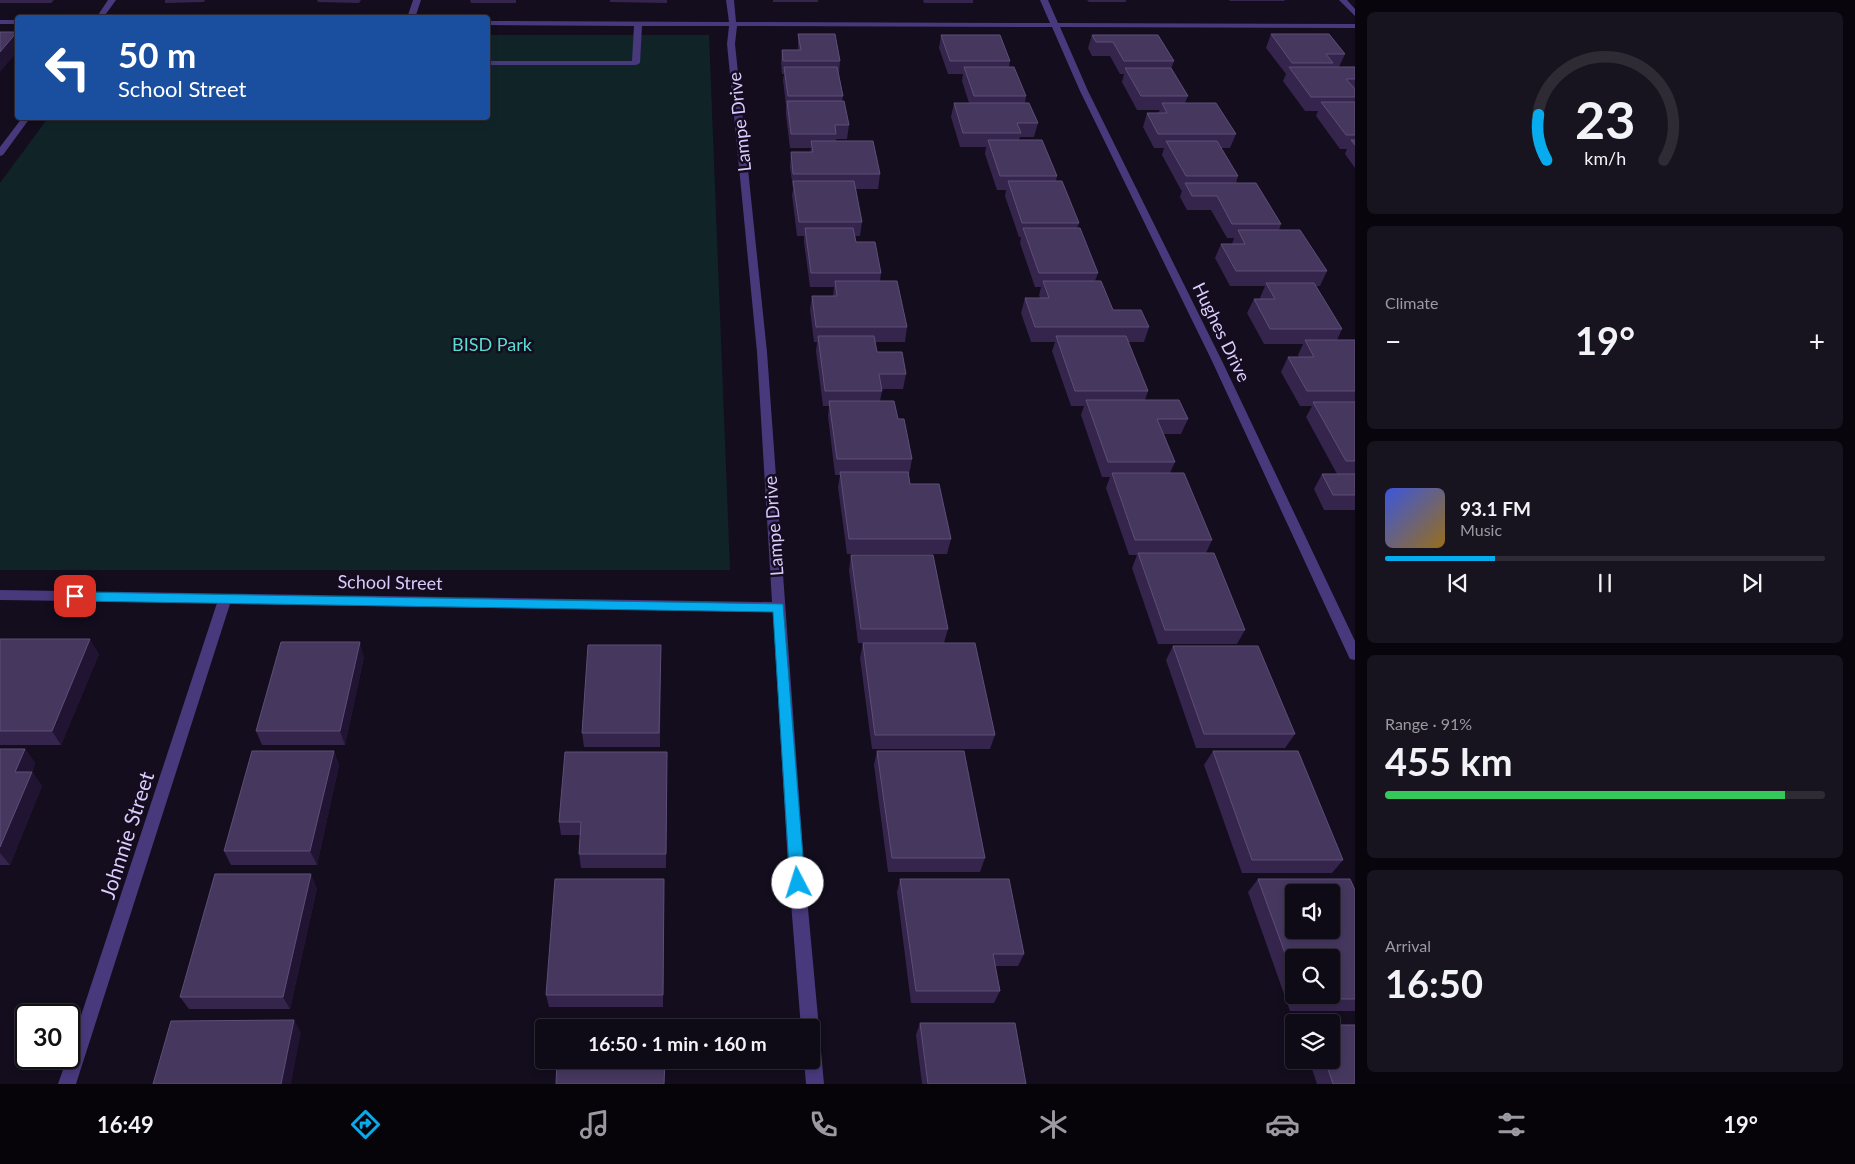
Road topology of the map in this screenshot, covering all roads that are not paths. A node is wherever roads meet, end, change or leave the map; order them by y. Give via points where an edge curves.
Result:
1 (112, 0) edge
2 (417, 0) edge
3 (730, 0) edge
4 (1044, 0) edge
5 (1343, 0) edge
6 (1355, 14) edge
7 (100, 15) edge
8 (412, 15) edge
9 (0, 22) edge
10 (15, 22) edge
11 (490, 24) edge
12 (638, 24) junction
13 (733, 24) junction
14 (1055, 25) junction
15 (1355, 26) edge
16 (490, 63) edge
17 (25, 120) edge
18 (0, 153) edge
19 (0, 595) edge
20 (225, 599) junction
21 (779, 608) junction
22 (1355, 655) edge
23 (809, 1019) edge
24 (814, 1069) edge
25 (67, 1084) edge
26 (815, 1084) edge

1 - 7 street
2 - 8 street
3 - 13 street, Lampe Drive
4 - 14 street, Hughes Drive
5 - 6 street
9 - 10 street
11 - 12 street
12 - 13 street
12 - 16 street via 636,63
13 - 14 street
13 - 21 street, Lampe Drive via 731,44 762,352
14 - 15 street
14 - 22 street, Hughes Drive
17 - 18 street
19 - 20 street, School Street
20 - 21 street, School Street
20 - 25 street, Johnnie Street
21 - 23 street, Lampe Drive
24 - 26 street

